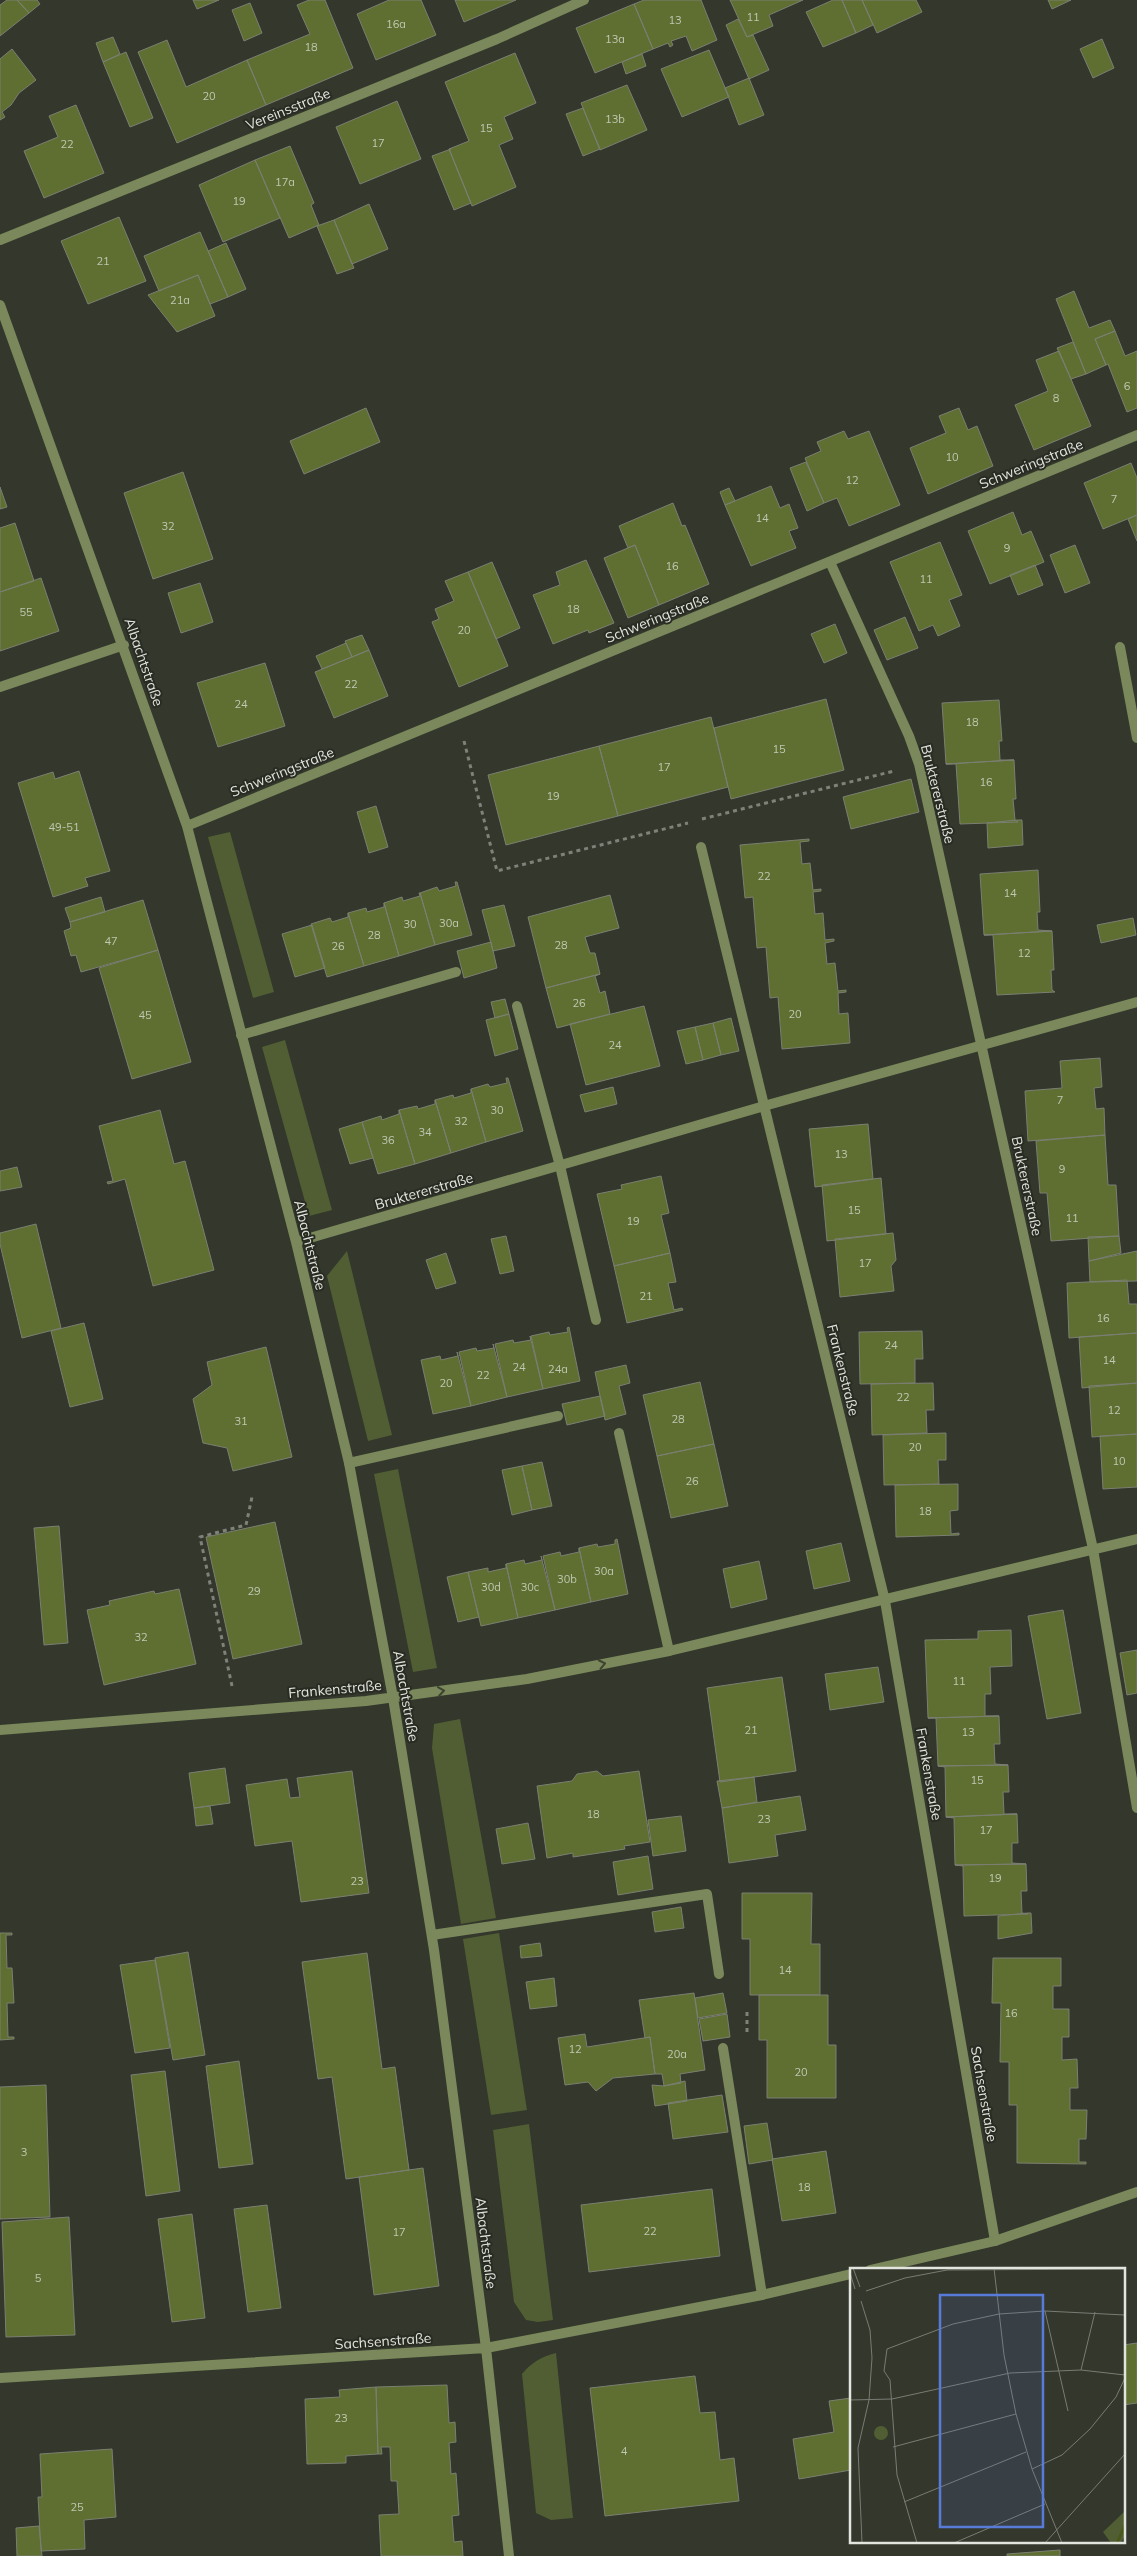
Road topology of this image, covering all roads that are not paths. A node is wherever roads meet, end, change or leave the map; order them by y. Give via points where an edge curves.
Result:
1 (584, 0) edge
2 (0, 240) edge
3 (0, 305) edge
4 (1137, 435) edge
5 (830, 562) junction
6 (124, 645) junction
7 (1120, 647) dead end
8 (0, 688) edge
9 (1137, 738) edge
10 (187, 826) junction
11 (701, 847) dead end
12 (456, 972) dead end
13 (1137, 1002) edge
14 (517, 1006) dead end
15 (241, 1035) junction
16 (982, 1045) junction
17 (764, 1106) junction
18 (560, 1166) junction
19 (296, 1242) junction
20 (596, 1320) dead end
21 (558, 1416) dead end
22 (619, 1433) dead end
23 (349, 1463) junction
24 (1137, 1539) edge
25 (1093, 1550) junction
26 (885, 1601) junction
27 (669, 1651) junction
28 (393, 1698) junction
29 (0, 1730) edge
30 (1137, 1808) edge
31 (432, 1935) junction
32 (947, 1953) joint
33 (719, 1974) dead end
34 (723, 2048) dead end
35 (1137, 2192) edge
36 (995, 2241) junction
37 (879, 2268) edge
38 (850, 2274) edge
39 (762, 2295) junction
40 (486, 2348) junction
41 (0, 2378) edge
42 (508, 2556) edge

1 - 2 street, Vereinsstraße via 497,39
3 - 6 street, Albachtstraße
4 - 5 street, Schweringstraße
5 - 10 street, Schweringstraße
5 - 16 street, Bruktererstraße via 919,764
6 - 8 street
6 - 10 street, Albachtstraße
7 - 9 street
10 - 15 street, Albachtstraße
11 - 17 street
12 - 15 street
13 - 16 street, Bruktererstraße
14 - 18 street
15 - 19 street, Albachtstraße
16 - 17 street, Bruktererstraße
16 - 25 street, Bruktererstraße
17 - 18 street, Bruktererstraße
17 - 26 street, Frankenstraße
18 - 19 street, Bruktererstraße
18 - 20 street
19 - 23 street, Albachtstraße
21 - 23 street
22 - 27 street
23 - 28 street, Albachtstraße
24 - 25 street, Frankenstraße
25 - 26 street, Frankenstraße
25 - 30 street
26 - 27 street, Frankenstraße
26 - 32 street, Frankenstraße
28 -> 27 street, Frankenstraße via 527,1679
28 - 29 street, Frankenstraße
28 - 31 street, Albachtstraße
31 - 33 street via 707,1894
31 - 40 street, Albachtstraße
32 - 36 street, Sachsenstraße
34 - 39 street
35 - 36 street
36 - 37 street
38 - 39 street, Sachsenstraße
39 - 40 street, Sachsenstraße
40 - 41 street, Sachsenstraße
40 - 42 street, Albachtstraße

